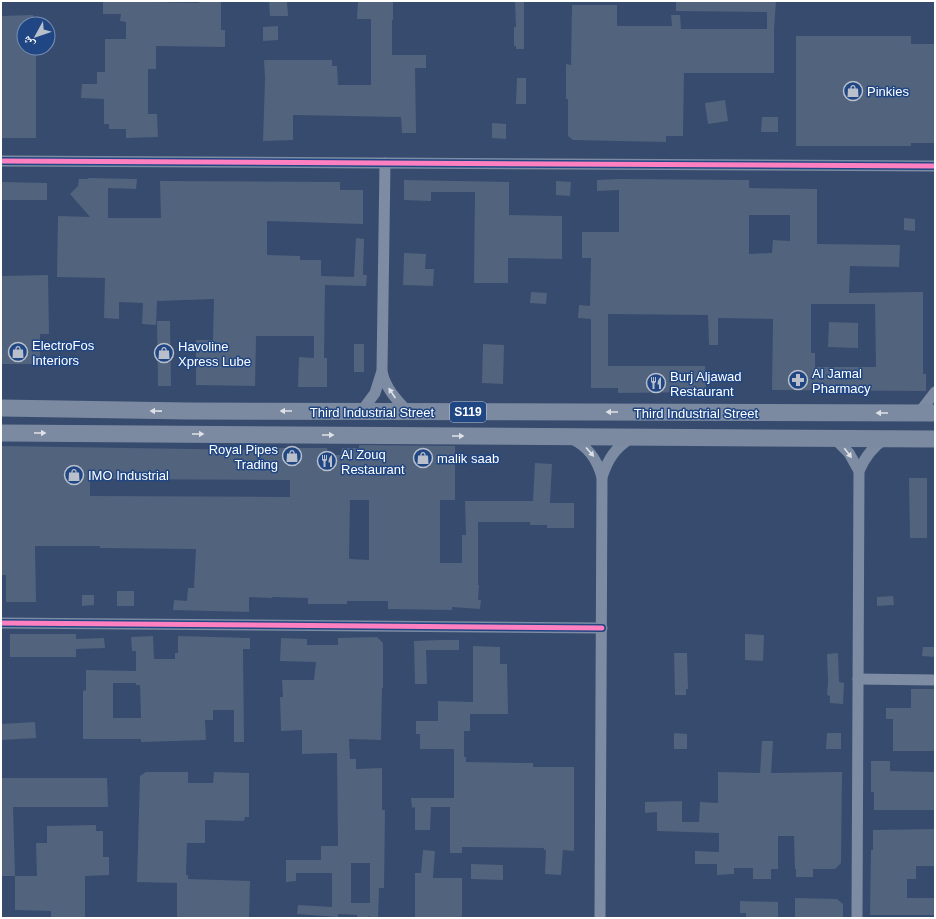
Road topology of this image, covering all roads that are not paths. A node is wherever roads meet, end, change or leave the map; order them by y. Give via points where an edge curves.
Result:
1 (1, 161) edge
2 (385, 163) junction
3 (935, 166) edge
4 (382, 371) junction
5 (935, 392) edge
6 (2, 409) edge
7 (361, 412) junction
8 (408, 412) junction
9 (913, 413) junction
10 (935, 413) edge
11 (1, 433) edge
12 (566, 436) junction
13 (633, 437) junction
14 (834, 438) junction
15 (886, 439) junction
16 (935, 439) edge
17 (859, 471) junction
18 (602, 477) junction
19 (1, 623) edge
20 (602, 628) junction
21 (858, 678) junction
22 (935, 680) edge
23 (600, 918) edge
24 (857, 918) edge

1 - 2 street
2 - 3 street
2 - 4 street
4 - 7 street via 376,393
8 -> 4 street via 388,389
5 - 9 street via 922,409
7 -> 6 main road, Third Industrial Street / S119
7 - 8 main road, Third Industrial Street / S119
9 -> 8 main road, Third Industrial Street / S119
9 - 10 main road, Third Industrial Street / S119
11 -> 12 main road, Third Industrial Street / S119
12 - 13 main road, Third Industrial Street / S119
12 -> 18 street via 579,442 590,452 598,464
13 - 14 main road, Third Industrial Street / S119
13 - 18 street via 613,453
14 - 15 main road, Third Industrial Street / S119
14 -> 17 street via 849,453
15 - 16 main road, Third Industrial Street / S119
15 - 17 street via 869,452
17 - 21 street
18 - 20 street
19 - 20 street
20 - 23 street
21 - 22 street
21 - 24 street

